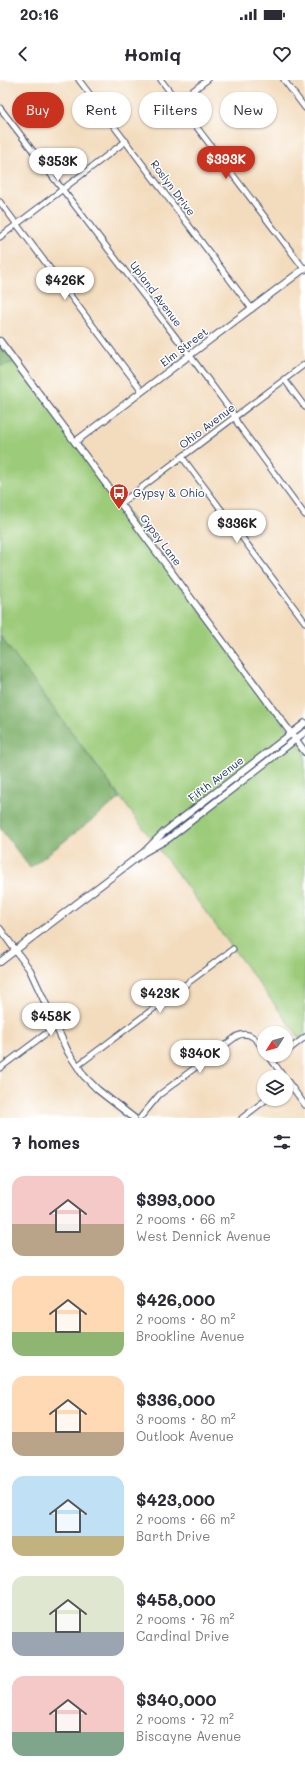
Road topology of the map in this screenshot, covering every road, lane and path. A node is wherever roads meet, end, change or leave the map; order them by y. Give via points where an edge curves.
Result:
1 (79, 80) edge
2 (161, 80) edge
3 (207, 80) edge
4 (284, 80) edge
5 (170, 92) edge
6 (191, 92) edge
7 (0, 108) edge
8 (305, 108) edge
9 (198, 128) edge
10 (126, 141) junction
11 (63, 189) junction
12 (0, 202) edge
13 (17, 224) junction
14 (0, 237) edge
15 (305, 269) edge
16 (252, 309) junction
17 (0, 341) edge
18 (190, 355) junction
19 (305, 364) edge
20 (284, 379) junction
21 (142, 391) junction
22 (305, 407) edge
23 (234, 417) junction
24 (75, 442) junction
25 (182, 457) junction
26 (121, 504) junction
27 (305, 515) edge
28 (305, 622) edge
29 (305, 723) edge
30 (305, 732) edge
31 (292, 734) junction
32 (296, 740) junction
33 (305, 752) edge
34 (142, 853) junction
35 (0, 929) edge
36 (232, 949) dead end
37 (16, 950) junction
38 (0, 962) edge
39 (56, 1026) junction
40 (305, 1037) edge
41 (257, 1041) edge
42 (293, 1046) edge
43 (273, 1062) edge
44 (77, 1066) junction
45 (0, 1068) edge
46 (278, 1070) edge
47 (293, 1090) edge
48 (305, 1105) edge
49 (258, 1106) edge
50 (134, 1118) edge
51 (140, 1118) edge
52 (242, 1118) edge

1 - 10 street, Roslyn Drive
2 - 5 street
3 - 6 street
4 - 8 street
7 - 11 street, Upland Avenue
9 - 15 street
10 - 11 street
10 - 16 street, Roslyn Drive
11 - 13 street
11 - 18 street, Upland Avenue
12 - 13 street
13 - 14 street
13 - 21 street
15 - 16 street, Elm Street
16 - 18 street, Elm Street
17 - 24 street, Gypsy Lane
18 - 21 street, Elm Street
18 - 23 street, Upland Avenue
19 - 20 street, Ohio Avenue
20 - 22 street
20 - 23 street, Ohio Avenue
21 - 24 street, Elm Street
23 - 25 street, Ohio Avenue
23 - 27 street, Upland Avenue
24 - 26 street, Gypsy Lane
25 - 26 street, Ohio Avenue
25 - 28 street
26 - 31 street, Gypsy Lane
29 - 31 street, Fifth Avenue
30 - 32 street, Fifth Avenue
31 - 32 street, Gypsy Lane
31 - 34 street, Fifth Avenue via 163,833
32 - 33 street, Gypsy Lane
32 - 34 street, Fifth Avenue via 168,839
34 - 37 street, Fifth Avenue
35 - 37 street
36 - 44 street
37 - 38 street, Fifth Avenue
37 - 39 street via 30,970
39 - 44 street
39 - 45 street
40 - 42 street
41 - 51 street via 253,1036 237,1036 159,1094
43 - 46 street
44 - 50 street via 98,1090
47 - 48 street
49 - 52 street

